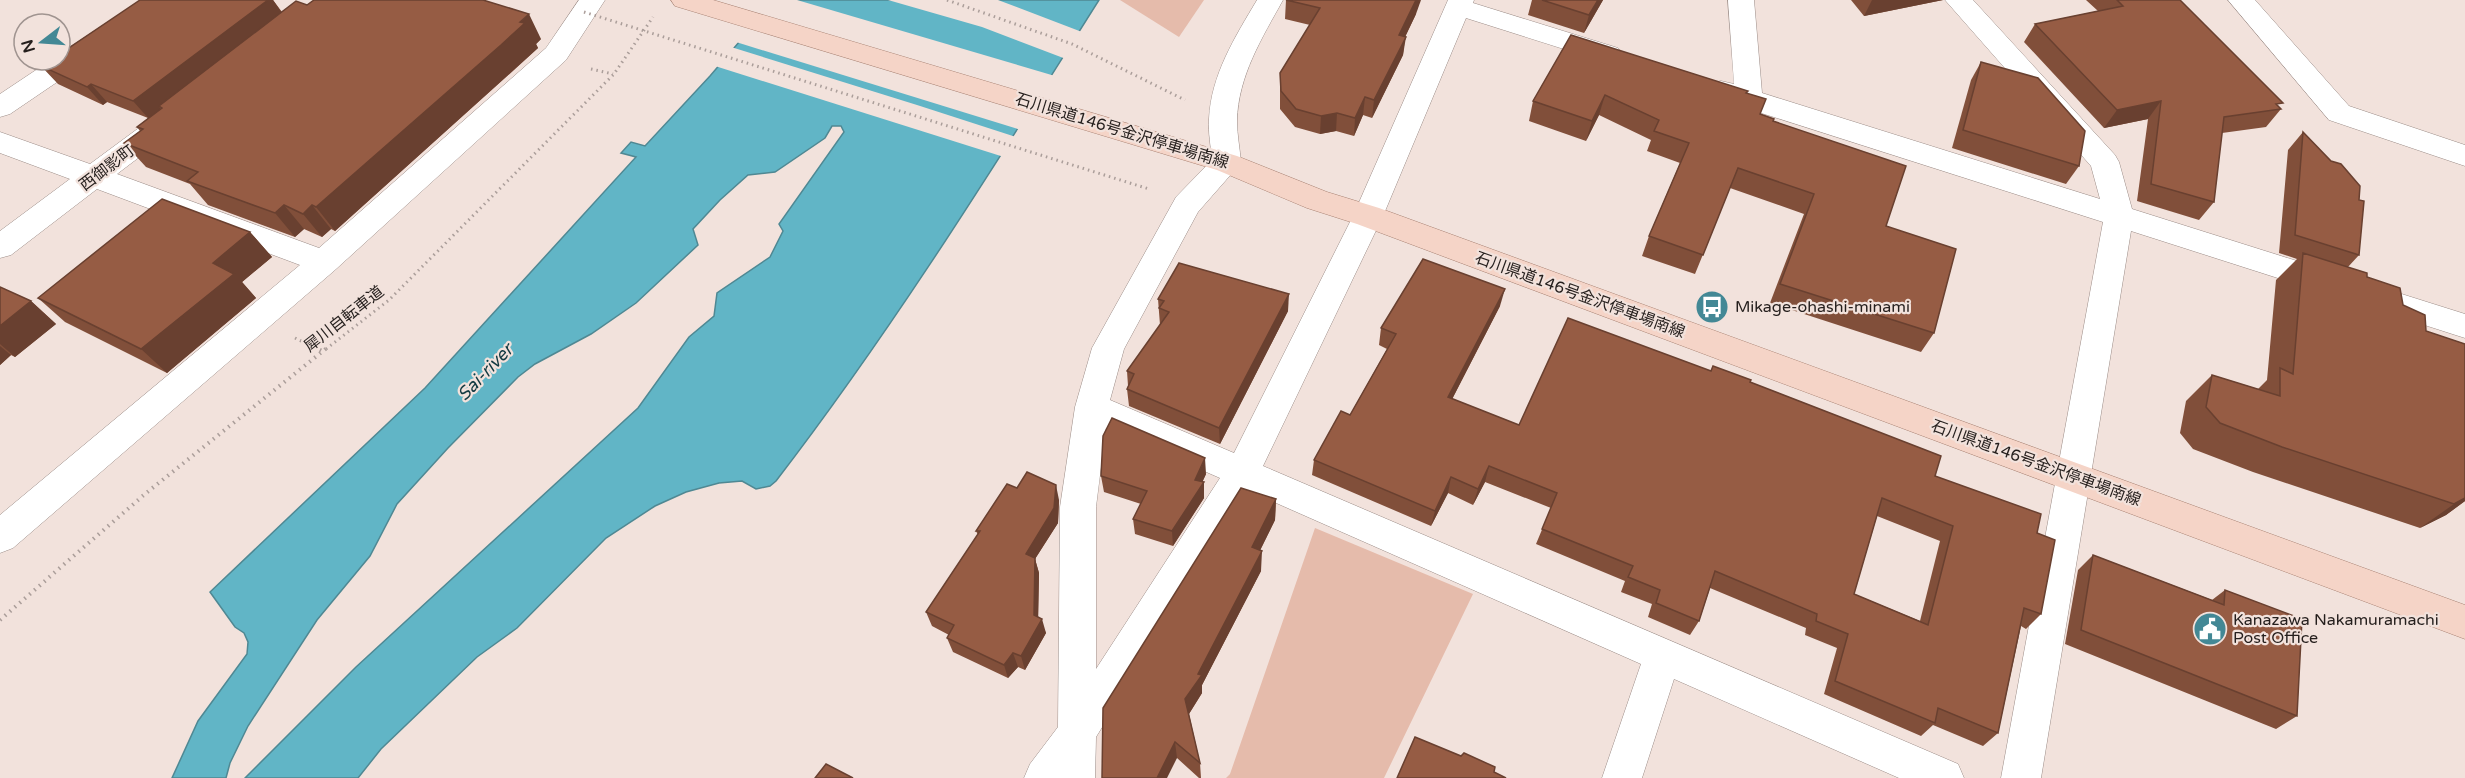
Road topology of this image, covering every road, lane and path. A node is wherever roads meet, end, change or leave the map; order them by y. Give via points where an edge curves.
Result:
1 (160, 0) edge
2 (947, 0) edge
3 (1270, 0) edge
4 (1742, 0) edge
5 (1958, 0) edge
6 (2241, 0) edge
7 (1460, 4) edge
8 (672, 5) edge
9 (588, 6) edge
10 (1637, 63) edge
11 (1693, 81) edge
12 (1749, 99) junction
13 (1194, 105) dead end
14 (188, 106) edge
15 (0, 107) edge
16 (0, 142) edge
17 (2465, 156) edge
18 (1227, 162) junction
19 (96, 177) junction
20 (1149, 189) dead end
21 (2119, 215) junction
22 (1368, 216) junction
23 (0, 247) edge
24 (324, 262) junction
25 (2465, 326) edge
26 (1092, 407) junction
27 (1242, 473) junction
28 (2074, 477) junction
29 (0, 537) edge
30 (0, 620) edge
31 (2465, 622) edge
32 (1663, 656) junction
33 (1077, 733) junction
34 (1044, 778) edge
35 (1075, 778) edge
36 (1622, 778) edge
37 (1944, 778) edge
38 (2021, 778) edge

1 - 15 street
2 - 13 path via 1072,44
3 - 18 street via 1230,79 1223,120
4 - 12 street
5 - 21 street via 2105,162
6 - 17 street via 2339,113
7 - 10 street
7 - 22 street
8 - 18 main road, 石川県道146号金沢停車場南線
8 - 30 path, 犀川自転車道 via 637,38 614,74 389,300 145,494
9 - 20 path, bridge
9 - 24 street via 556,54
11 - 12 street
12 - 21 street
14 - 19 street, 西御影町
16 - 19 street
18 - 22 main road, 石川県道146号金沢停車場南線 via 1317,200
18 - 26 street via 1181,215 1108,348
19 - 23 street, 西御影町
19 - 24 street
21 - 25 street
21 - 28 street
22 - 27 street
22 - 28 main road, 石川県道146号金沢停車場南線
24 - 29 street
26 - 27 street
26 - 33 street via 1078,507
27 - 32 street
27 - 33 street
28 - 31 main road, 石川県道146号金沢停車場南線
28 - 38 street
32 - 36 street
32 - 37 street
33 - 34 street
33 - 35 street

